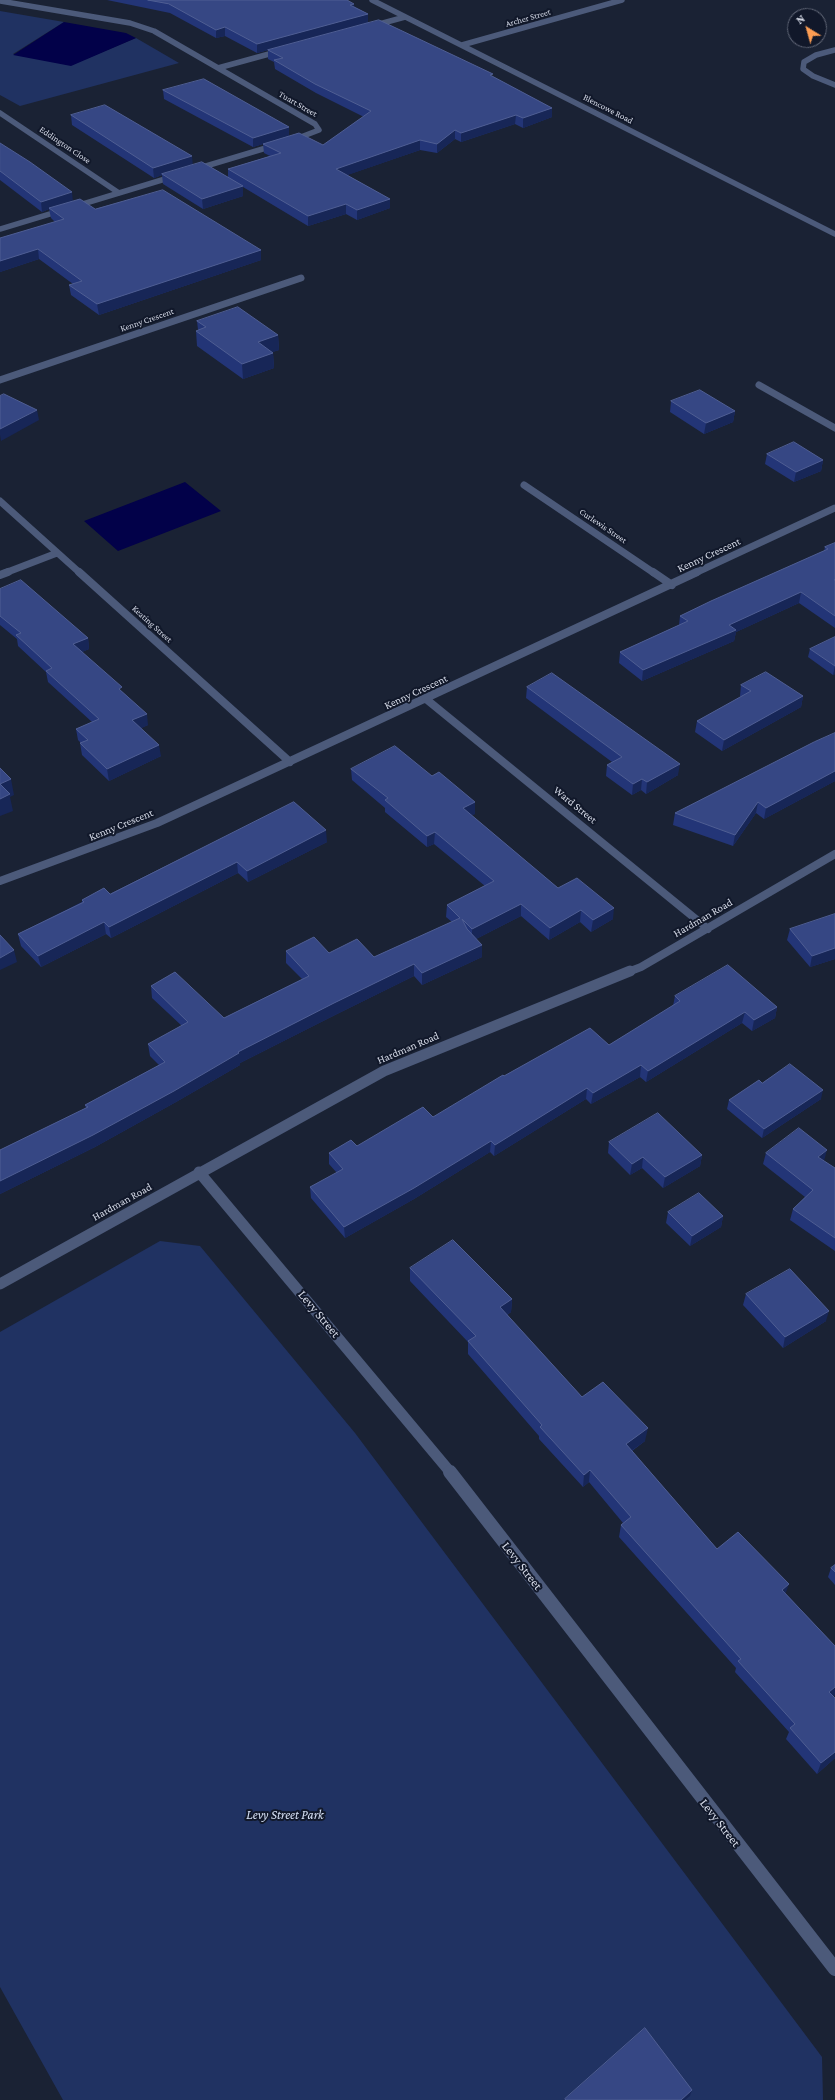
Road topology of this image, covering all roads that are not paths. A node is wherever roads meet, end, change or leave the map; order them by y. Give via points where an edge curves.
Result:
1 (372, 0) edge
2 (622, 0) edge
3 (0, 1) edge
4 (405, 17) junction
5 (365, 28) edge
6 (462, 45) junction
7 (284, 50) edge
8 (835, 50) edge
9 (218, 68) junction
10 (835, 85) edge
11 (0, 113) edge
12 (187, 172) edge
13 (180, 174) edge
14 (119, 193) junction
15 (0, 229) edge
16 (835, 234) edge
17 (301, 278) dead end
18 (0, 380) edge
19 (759, 385) dead end
20 (835, 428) edge
21 (524, 485) dead end
22 (0, 501) edge
23 (835, 508) edge
24 (56, 553) junction
25 (0, 575) edge
26 (672, 585) junction
27 (426, 699) junction
28 (290, 762) junction
29 (835, 854) edge
30 (0, 881) edge
31 (708, 929) junction
32 (199, 1172) junction
33 (0, 1284) edge
34 (835, 1969) edge

1 - 4 street, Blencowe Road
2 - 6 street, Archer Street
3 - 9 street, Tuart Street via 130,23 154,32
4 - 5 street
4 - 6 street, Blencowe Road
6 - 16 street, Blencowe Road
7 - 9 street
8 - 10 street via 816,54 804,62 803,69
9 - 12 street, Tuart Street via 315,124 319,130
11 - 14 street, Eddington Close
13 - 14 street
14 - 15 street
17 - 18 street, Kenny Crescent
19 - 20 street
21 - 26 street, Curlewis Street
22 - 24 street, Keating Street
23 - 26 street, Kenny Crescent
24 - 25 street
24 - 28 street, Keating Street
26 - 27 street, Kenny Crescent
27 - 28 street, Kenny Crescent
27 - 31 street, Ward Street
28 - 30 street, Kenny Crescent via 157,823
29 - 31 street, Hardman Road
31 - 32 street, Hardman Road via 641,967 384,1071
32 - 33 street, Hardman Road
32 - 34 street, Levy Street via 432,1449

